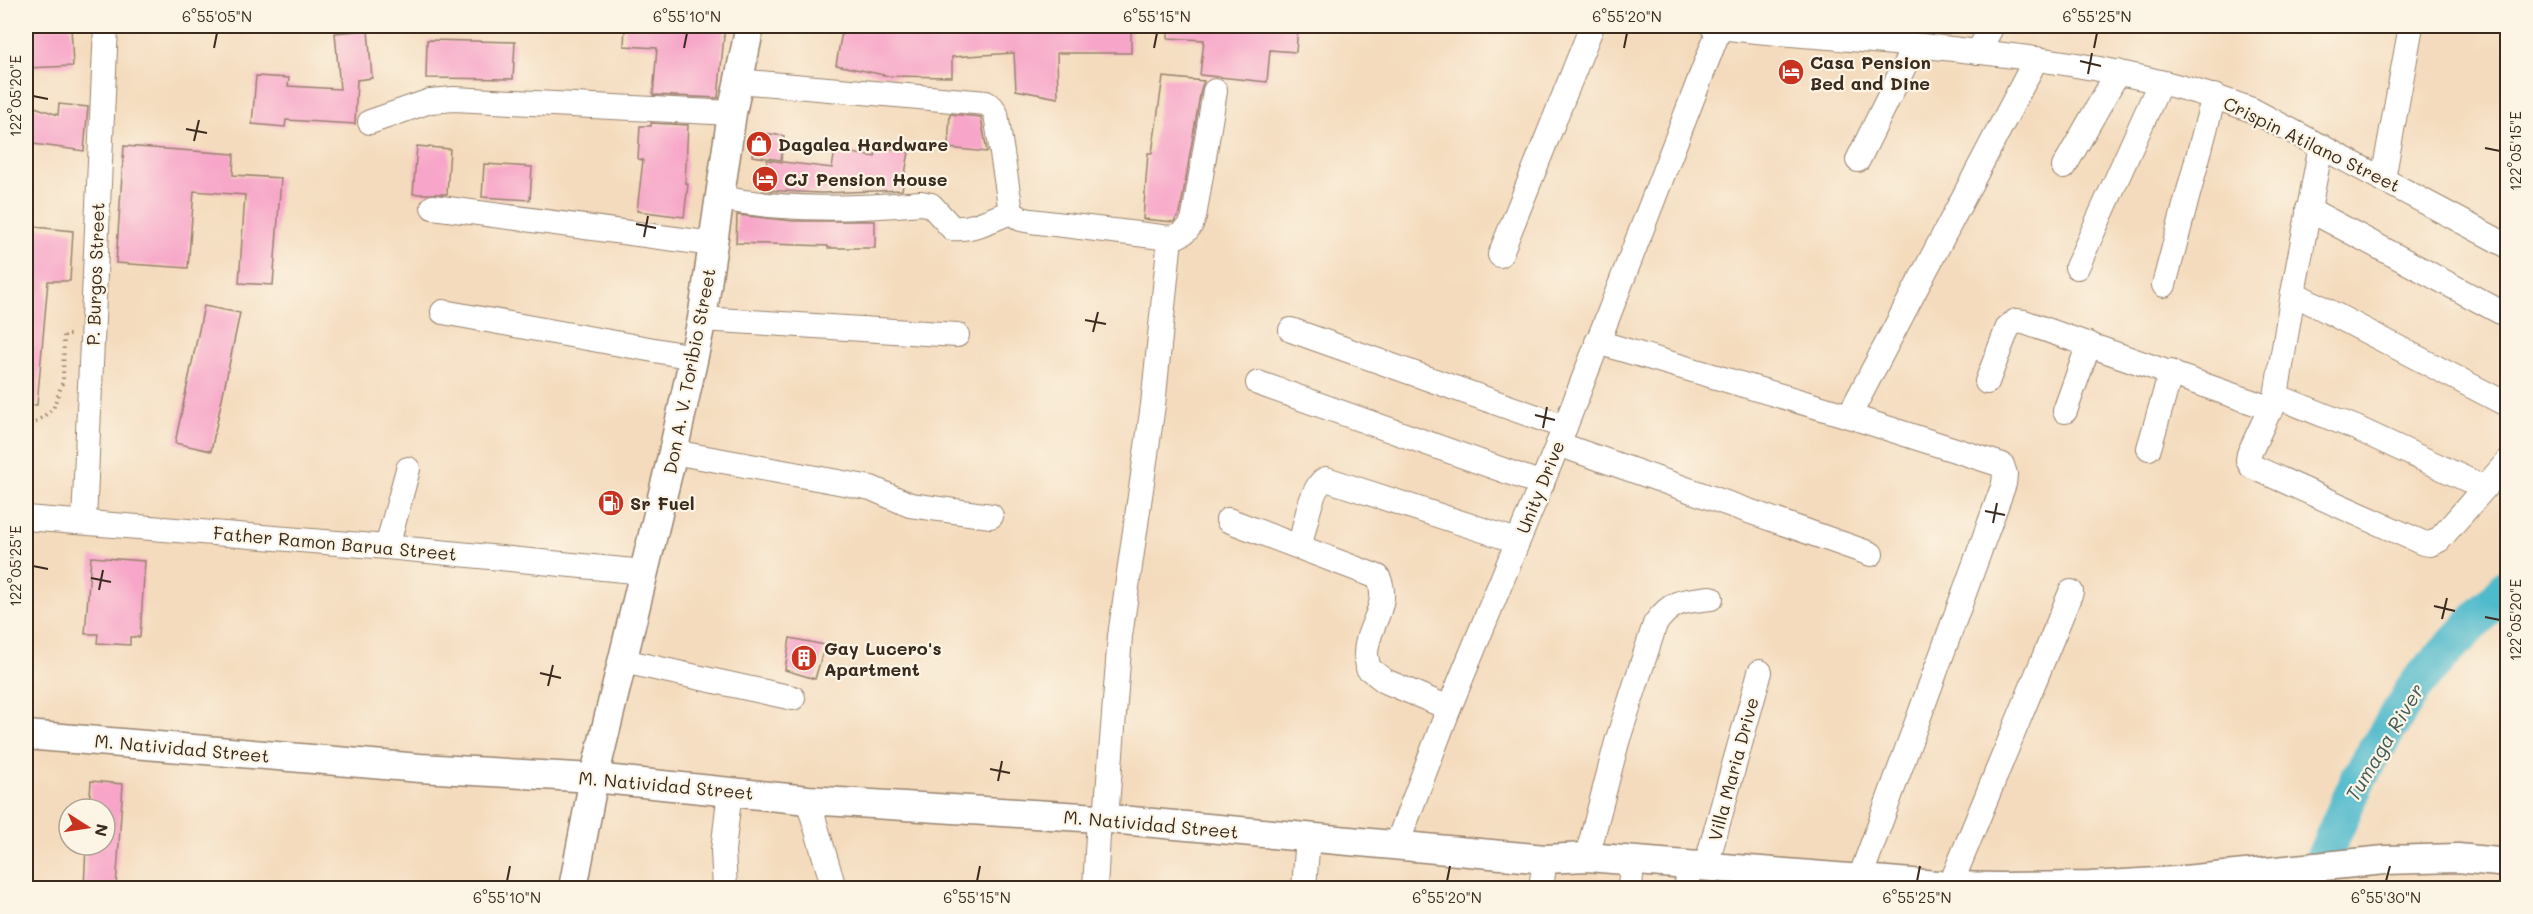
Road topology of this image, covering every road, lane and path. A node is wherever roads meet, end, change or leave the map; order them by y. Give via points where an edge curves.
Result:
1 (106, 26) edge
2 (750, 26) edge
3 (1592, 26) edge
4 (1716, 26) edge
5 (1992, 26) edge
6 (2410, 26) edge
7 (1914, 46) junction
8 (1978, 52) junction
9 (2036, 58) junction
10 (2118, 72) junction
11 (738, 81) junction
12 (2160, 83) junction
13 (1215, 91) dead end
14 (2214, 96) junction
15 (732, 113) junction
16 (370, 122) dead end
17 (2321, 146) junction
18 (1858, 160) dead end
19 (2064, 167) dead end
20 (2383, 179) junction
21 (720, 198) junction
22 (433, 207) dead end
23 (2308, 209) junction
24 (1011, 212) junction
25 (1170, 237) junction
26 (713, 244) junction
27 (2508, 246) edge
28 (1500, 255) dead end
29 (2077, 267) dead end
30 (2164, 285) dead end
31 (2292, 293) junction
32 (443, 312) dead end
33 (2508, 316) edge
34 (702, 319) junction
35 (1291, 330) dead end
36 (75, 335) dead end
37 (957, 335) dead end
38 (1598, 342) junction
39 (2089, 344) junction
40 (693, 357) junction
41 (2171, 372) junction
42 (1987, 382) dead end
43 (1258, 383) dead end
44 (2274, 402) junction
45 (2508, 405) edge
46 (2065, 411) dead end
47 (1849, 416) junction
48 (26, 430) edge
49 (1561, 436) junction
50 (2149, 448) dead end
51 (673, 452) junction
52 (2508, 461) edge
53 (408, 469) dead end
54 (1542, 484) junction
55 (2484, 487) junction
56 (991, 516) dead end
57 (26, 518) edge
58 (1228, 520) dead end
59 (84, 522) junction
60 (1517, 541) junction
61 (1300, 546) junction
62 (387, 547) junction
63 (1871, 554) dead end
64 (644, 572) junction
65 (2071, 592) dead end
66 (1711, 598) dead end
67 (623, 661) junction
68 (1760, 672) dead end
69 (793, 698) dead end
70 (1449, 708) junction
71 (26, 735) edge
72 (594, 778) junction
73 (730, 790) junction
74 (808, 800) junction
75 (1102, 819) junction
76 (1308, 837) junction
77 (1396, 844) junction
78 (1587, 857) junction
79 (1545, 859) junction
80 (2508, 863) edge
81 (1694, 873) edge
82 (1631, 875) edge
83 (1860, 878) junction
84 (1776, 880) edge
85 (1950, 886) junction
86 (573, 888) edge
87 (725, 888) edge
88 (834, 888) edge
89 (1095, 888) edge
90 (1304, 888) edge
91 (1541, 888) edge

1 - 59 street, P. Burgos Street
2 - 11 street, Don A. V. Toribio Street
3 - 28 street
4 - 7 street, Crispin Atilano Street
4 - 38 street, Unity Drive
5 - 8 street
6 - 20 street
7 - 8 street, Crispin Atilano Street
7 - 18 street
8 - 9 street, Crispin Atilano Street
9 - 10 street, Crispin Atilano Street
9 - 47 street
10 - 12 street, Crispin Atilano Street
10 - 19 street
11 - 15 street, Don A. V. Toribio Street
11 - 24 street via 986,103 996,114
12 - 14 street, Crispin Atilano Street
12 - 29 street
13 - 25 street via 1191,227 1181,236
14 - 17 street, Crispin Atilano Street via 2252,110
14 - 30 street
15 - 16 street via 454,99 430,102
15 - 21 street, Don A. V. Toribio Street
17 - 20 street, Crispin Atilano Street
17 - 23 street
20 - 27 street, Crispin Atilano Street
21 - 24 street via 831,208 921,203 931,205 952,228 960,229
21 - 26 street, Don A. V. Toribio Street
22 - 26 street
23 - 31 street
23 - 33 street
24 - 25 street via 1031,221
25 - 75 street via 1153,405 1120,636
26 - 34 street, Don A. V. Toribio Street
31 - 44 street
31 - 45 street
32 - 40 street
34 - 37 street
34 - 40 street, Don A. V. Toribio Street
35 - 49 street
36 - 48 path via 64,335 63,381 53,409
38 - 47 street
38 - 49 street, Unity Drive
39 - 41 street
39 - 42 street via 2016,321 2008,327
39 - 46 street
40 - 51 street, Don A. V. Toribio Street
41 - 44 street
41 - 50 street
43 - 54 street
44 - 55 street via 2356,428
44 - 55 street via 2249,454 2251,466 2422,543 2439,540
47 - 83 street via 1978,456 2001,465 2005,474
49 - 54 street, Unity Drive
49 - 63 street
51 - 56 street via 871,488 910,505
51 - 64 street, Don A. V. Toribio Street
52 - 55 street
53 - 62 street
54 - 60 street, Unity Drive
57 - 59 street, Father Ramon Barua Street
58 - 61 street
59 - 62 street, Father Ramon Barua Street
60 - 61 street via 1326,479 1320,481 1314,493
60 - 70 street, Unity Drive
61 - 70 street via 1378,577 1383,594 1369,638 1368,668 1385,681
62 - 64 street, Father Ramon Barua Street
64 - 67 street, Don A. V. Toribio Street
65 - 85 street
66 - 78 street via 1666,608 1654,624
67 - 69 street
67 - 72 street, Don A. V. Toribio Street
68 - 81 street, Villa Maria Drive
70 - 77 street, Unity Drive
71 - 72 street, M. Natividad Street via 420,768
72 - 73 street, M. Natividad Street
72 - 86 street, Don A. V. Toribio Street
73 - 74 street, M. Natividad Street
73 - 87 street via 723,851
74 - 75 street, M. Natividad Street
74 - 88 street
75 - 76 street, M. Natividad Street
75 - 89 street
76 - 77 street, M. Natividad Street
76 - 90 street
77 - 79 street, M. Natividad Street
78 - 79 street, M. Natividad Street
78 - 82 street, M. Natividad Street
79 - 91 street
80 - 85 street, M. Natividad Street via 2458,858 2385,860 2090,886
81 - 82 street, M. Natividad Street
81 - 84 street, M. Natividad Street
83 - 84 street, M. Natividad Street
83 - 85 street, M. Natividad Street

